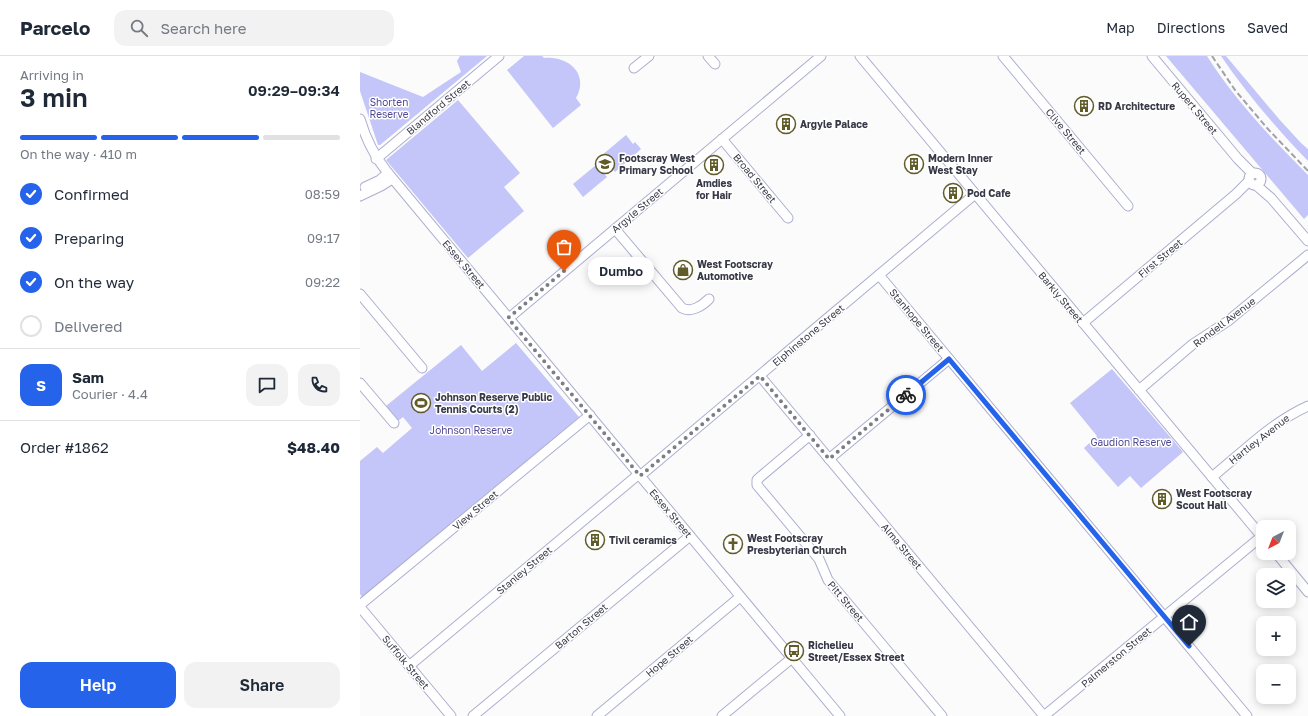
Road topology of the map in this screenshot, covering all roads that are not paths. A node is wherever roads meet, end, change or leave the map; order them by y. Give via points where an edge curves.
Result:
1 (499, 56) edge
2 (649, 56) edge
3 (708, 56) edge
4 (821, 56) edge
5 (860, 56) edge
6 (1003, 56) edge
7 (1152, 56) edge
8 (715, 64) dead end
9 (634, 68) dead end
10 (360, 119) edge
11 (722, 139) junction
12 (376, 159) junction
13 (390, 176) junction
14 (1253, 180) junction
15 (360, 189) edge
16 (975, 194) junction
17 (360, 196) edge
18 (1128, 206) dead end
19 (788, 218) dead end
20 (615, 229) junction
21 (1308, 241) edge
22 (1308, 255) edge
23 (880, 275) junction
24 (360, 294) edge
25 (709, 299) dead end
26 (508, 318) junction
27 (1083, 323) junction
28 (949, 359) junction
29 (422, 368) dead end
30 (760, 376) junction
31 (360, 383) edge
32 (1139, 390) junction
33 (1308, 406) edge
34 (590, 416) junction
35 (394, 423) dead end
36 (810, 436) junction
37 (829, 459) junction
38 (640, 475) junction
39 (1212, 477) junction
40 (1256, 530) edge
41 (690, 536) junction
42 (1256, 542) edge
43 (1282, 560) edge
44 (1308, 592) edge
45 (740, 597) junction
46 (360, 606) edge
47 (1165, 617) junction
48 (792, 658) junction
49 (409, 666) junction
50 (726, 715) edge
51 (451, 716) edge
52 (472, 716) edge
53 (597, 716) edge
54 (840, 716) edge
55 (942, 716) edge
56 (1044, 716) edge
57 (1247, 716) edge

1 - 12 street, Blandford Street
2 - 9 street
3 - 8 street
4 - 11 street, Argyle Street
5 - 16 street, Barkly Street
6 - 18 street, Clive Street
7 - 14 street, Rupert Street
10 - 12 street, Essex Street
11 - 19 street, Broad Street
11 - 20 street, Argyle Street
12 - 13 street, Essex Street
13 - 15 street
13 - 17 street via 381,186
13 - 26 street, Essex Street
14 - 21 street, Rupert Street
14 - 27 street, First Street
16 - 23 street, Elphinstone Street
16 - 27 street, Barkly Street
20 - 25 street via 682,308 688,310 700,307
20 - 26 street, Argyle Street
22 - 32 street, Rondell Avenue via 1228,321 1193,344
23 - 28 street, Stanhope Street
23 - 30 street, Elphinstone Street
24 - 29 street
26 - 34 street, Essex Street
27 - 32 street, Barkly Street
28 - 37 street
28 - 47 street, Stanhope Street
30 - 36 street, Alma Street
30 - 38 street, Elphinstone Street
31 - 35 street
32 - 39 street, Barkly Street
33 - 39 street, Hartley Avenue via 1277,423
34 - 38 street, Essex Street
34 - 46 street, View Street
36 - 37 street, Alma Street
36 - 55 street, Pitt Street via 759,478 757,485 819,559 828,580
37 - 56 street, Alma Street
38 - 41 street, Essex Street
38 - 49 street, Stanley Street
39 - 40 street, Barkly Street
41 - 45 street, Essex Street
41 - 52 street, Barton Street
42 - 47 street, Palmerston Street
43 - 44 street
45 - 48 street, Essex Street
45 - 53 street, Hope Street
46 - 49 street, Suffolk Street
47 - 56 street, Palmerston Street
47 - 57 street, Stanhope Street
48 - 50 street
48 - 54 street, Essex Street
49 - 51 street, Suffolk Street

